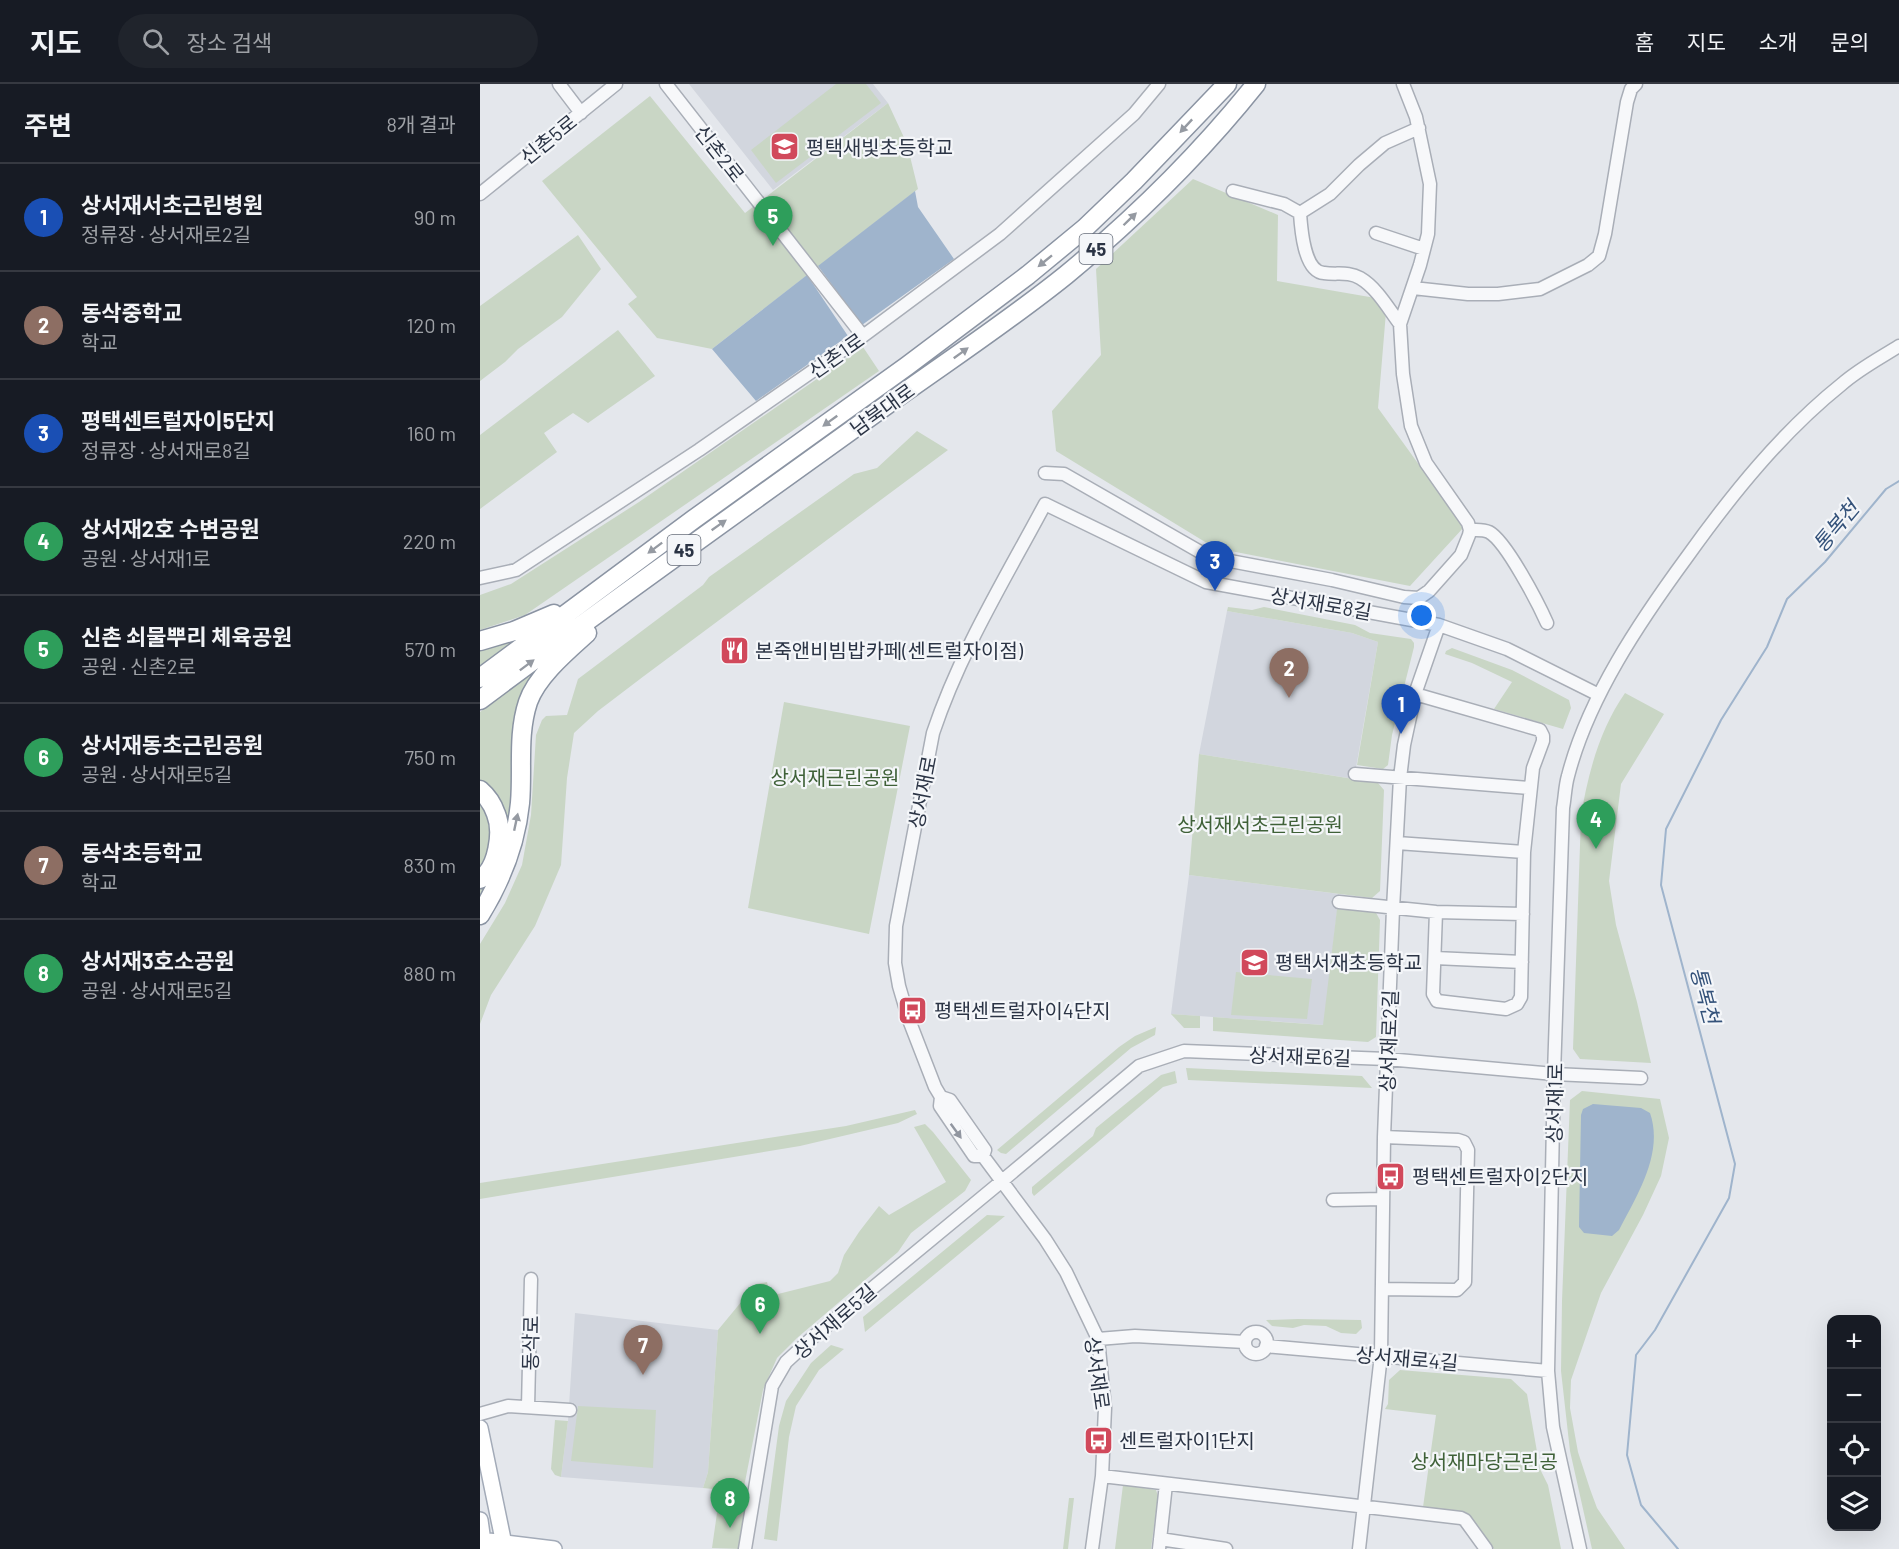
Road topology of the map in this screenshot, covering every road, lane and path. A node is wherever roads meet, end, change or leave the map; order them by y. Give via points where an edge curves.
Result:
1 (558, 84) edge
2 (616, 84) edge
3 (666, 84) edge
4 (1159, 84) edge
5 (1227, 84) edge
6 (1256, 84) edge
7 (1403, 84) edge
8 (1636, 84) edge
9 (581, 113) junction
10 (1419, 128) junction
11 (1233, 191) dead end
12 (480, 194) edge
13 (1300, 213) junction
14 (1376, 232) dead end
15 (1424, 249) junction
16 (1413, 288) junction
17 (1400, 324) junction
18 (863, 336) junction
19 (1899, 346) edge
20 (1045, 472) dead end
21 (1045, 504) joint
22 (1470, 530) junction
23 (480, 578) edge
24 (601, 589) junction
25 (617, 598) junction
26 (1548, 623) dead end
27 (1439, 625) junction
28 (480, 641) edge
29 (480, 678) edge
30 (1415, 694) junction
31 (1599, 695) junction
32 (480, 700) edge
33 (1355, 774) dead end
34 (1400, 778) junction
35 (1530, 788) junction
36 (480, 790) edge
37 (1396, 843) junction
38 (1524, 852) junction
39 (480, 879) edge
40 (1339, 902) dead end
41 (1392, 909) junction
42 (482, 910) edge
43 (1436, 912) junction
44 (1523, 914) junction
45 (1435, 958) junction
46 (1522, 962) junction
47 (1387, 1059) junction
48 (1554, 1074) junction
49 (1641, 1078) dead end
50 (1384, 1137) junction
51 (1002, 1181) junction
52 (1383, 1199) junction
53 (1333, 1200) dead end
54 (531, 1279) dead end
55 (1382, 1289) junction
56 (1098, 1339) junction
57 (1381, 1355) junction
58 (1548, 1371) junction
59 (528, 1407) junction
60 (570, 1410) dead end
61 (480, 1414) edge
62 (480, 1428) edge
63 (1102, 1476) junction
64 (1166, 1484) junction
65 (1364, 1508) junction
66 (480, 1520) edge
67 (482, 1543) edge
68 (1159, 1544) edge
69 (505, 1546) edge
70 (554, 1549) edge
71 (745, 1549) edge
72 (1092, 1549) edge
73 (1226, 1549) edge
74 (1359, 1549) edge
75 (1486, 1549) edge
76 (1580, 1549) edge

1 - 9 street
2 - 9 street, 신촌5로
3 - 18 street, 신촌2로
4 - 18 street, 신촌1로 via 1134,114 1000,234
5 -> 24 highway, 남북대로 / 45 via 1126,189 1028,275
25 -> 6 highway, 남북대로 / 45 via 1065,275 1154,196
7 - 10 street
8 - 16 street via 1627,102 1605,234 1594,261 1540,289 1516,293 1468,294
9 - 12 street, 신촌5로
10 - 13 street via 1385,143 1330,194
10 - 15 street via 1430,184
11 - 13 street via 1284,204
13 - 17 street via 1304,247 1316,271 1341,272 1359,278 1373,288
14 - 15 street
15 - 16 street
16 - 17 street
17 - 22 street via 1411,426 1426,463
18 - 23 street, 신촌1로 via 516,570
19 - 31 street, 상서재1로 via 1843,383 1788,433 1718,514 1645,615
20 - 22 street via 1064,474 1209,557 1404,597 1419,598 1429,591 1461,555
21 - 27 street, 상서재로8길 via 1206,582
21 - 51 street, 상서재로 via 960,663 942,706 933,733 896,926 899,986 934,1087 941,1097 940,1106 974,1156 983,1156
22 - 26 street via 1490,532 1500,543 1532,590
24 - 28 highway via 548,617
24 - 29 highway, 남북대로 / 45
32 -> 25 highway, 남북대로 / 45
42 -> 25 highway via 507,862 520,804 522,729 528,701 544,676 605,616
27 - 30 street, 상서재로2길
27 - 31 street, 상서재로8길 via 1507,649
30 - 34 street, 상서재로2길
30 - 35 street via 1540,730 1543,741
31 - 48 street, 상서재1로 via 1567,777 1563,808
33 - 34 street
34 - 35 street
34 - 37 street, 상서재로2길
35 - 38 street
36 - 39 highway via 496,814 499,831 498,850 491,867
37 - 38 street
37 - 41 street, 상서재로2길
38 - 44 street
40 - 41 street
41 - 43 street
41 - 47 street, 상서재로2길
43 - 44 street
43 - 45 street
44 - 46 street
45 - 46 street
45 - 46 street via 1433,994 1437,1001 1506,1009 1521,997
47 - 48 street, 상서재로6길
47 - 50 street, 상서재로2길
47 - 51 street, 상서재로6길 via 1184,1051 1139,1066
48 - 49 street, 상서재로6길
48 - 58 street, 상서재1로
50 - 52 street, 상서재로2길
50 - 55 street via 1458,1140 1468,1150 1465,1282 1457,1290
51 - 56 street, 상서재로 via 1066,1272
51 - 71 street, 상서재로5길 via 786,1362 772,1386
52 - 53 street
52 - 55 street, 상서재로2길
54 - 59 street, 동삭로
55 - 57 street, 상서재로2길
56 - 57 street, 상서재로4길 via 1135,1336 1245,1342 1252,1353 1262,1352 1266,1346
56 - 63 street, 상서재로 via 1105,1408
57 - 58 street, 상서재로4길
57 - 65 street, 상서재로2길
58 - 76 street, 상서재1로 via 1552,1427
59 - 60 street
59 - 61 street via 508,1406
62 - 69 main road
63 - 64 street
63 - 72 street, 상서재로
64 - 65 street
64 - 68 street
65 - 74 street, 상서재로2길
65 - 75 street via 1465,1520
66 - 67 main road
67 - 69 main road
68 - 73 street
69 - 70 main road

